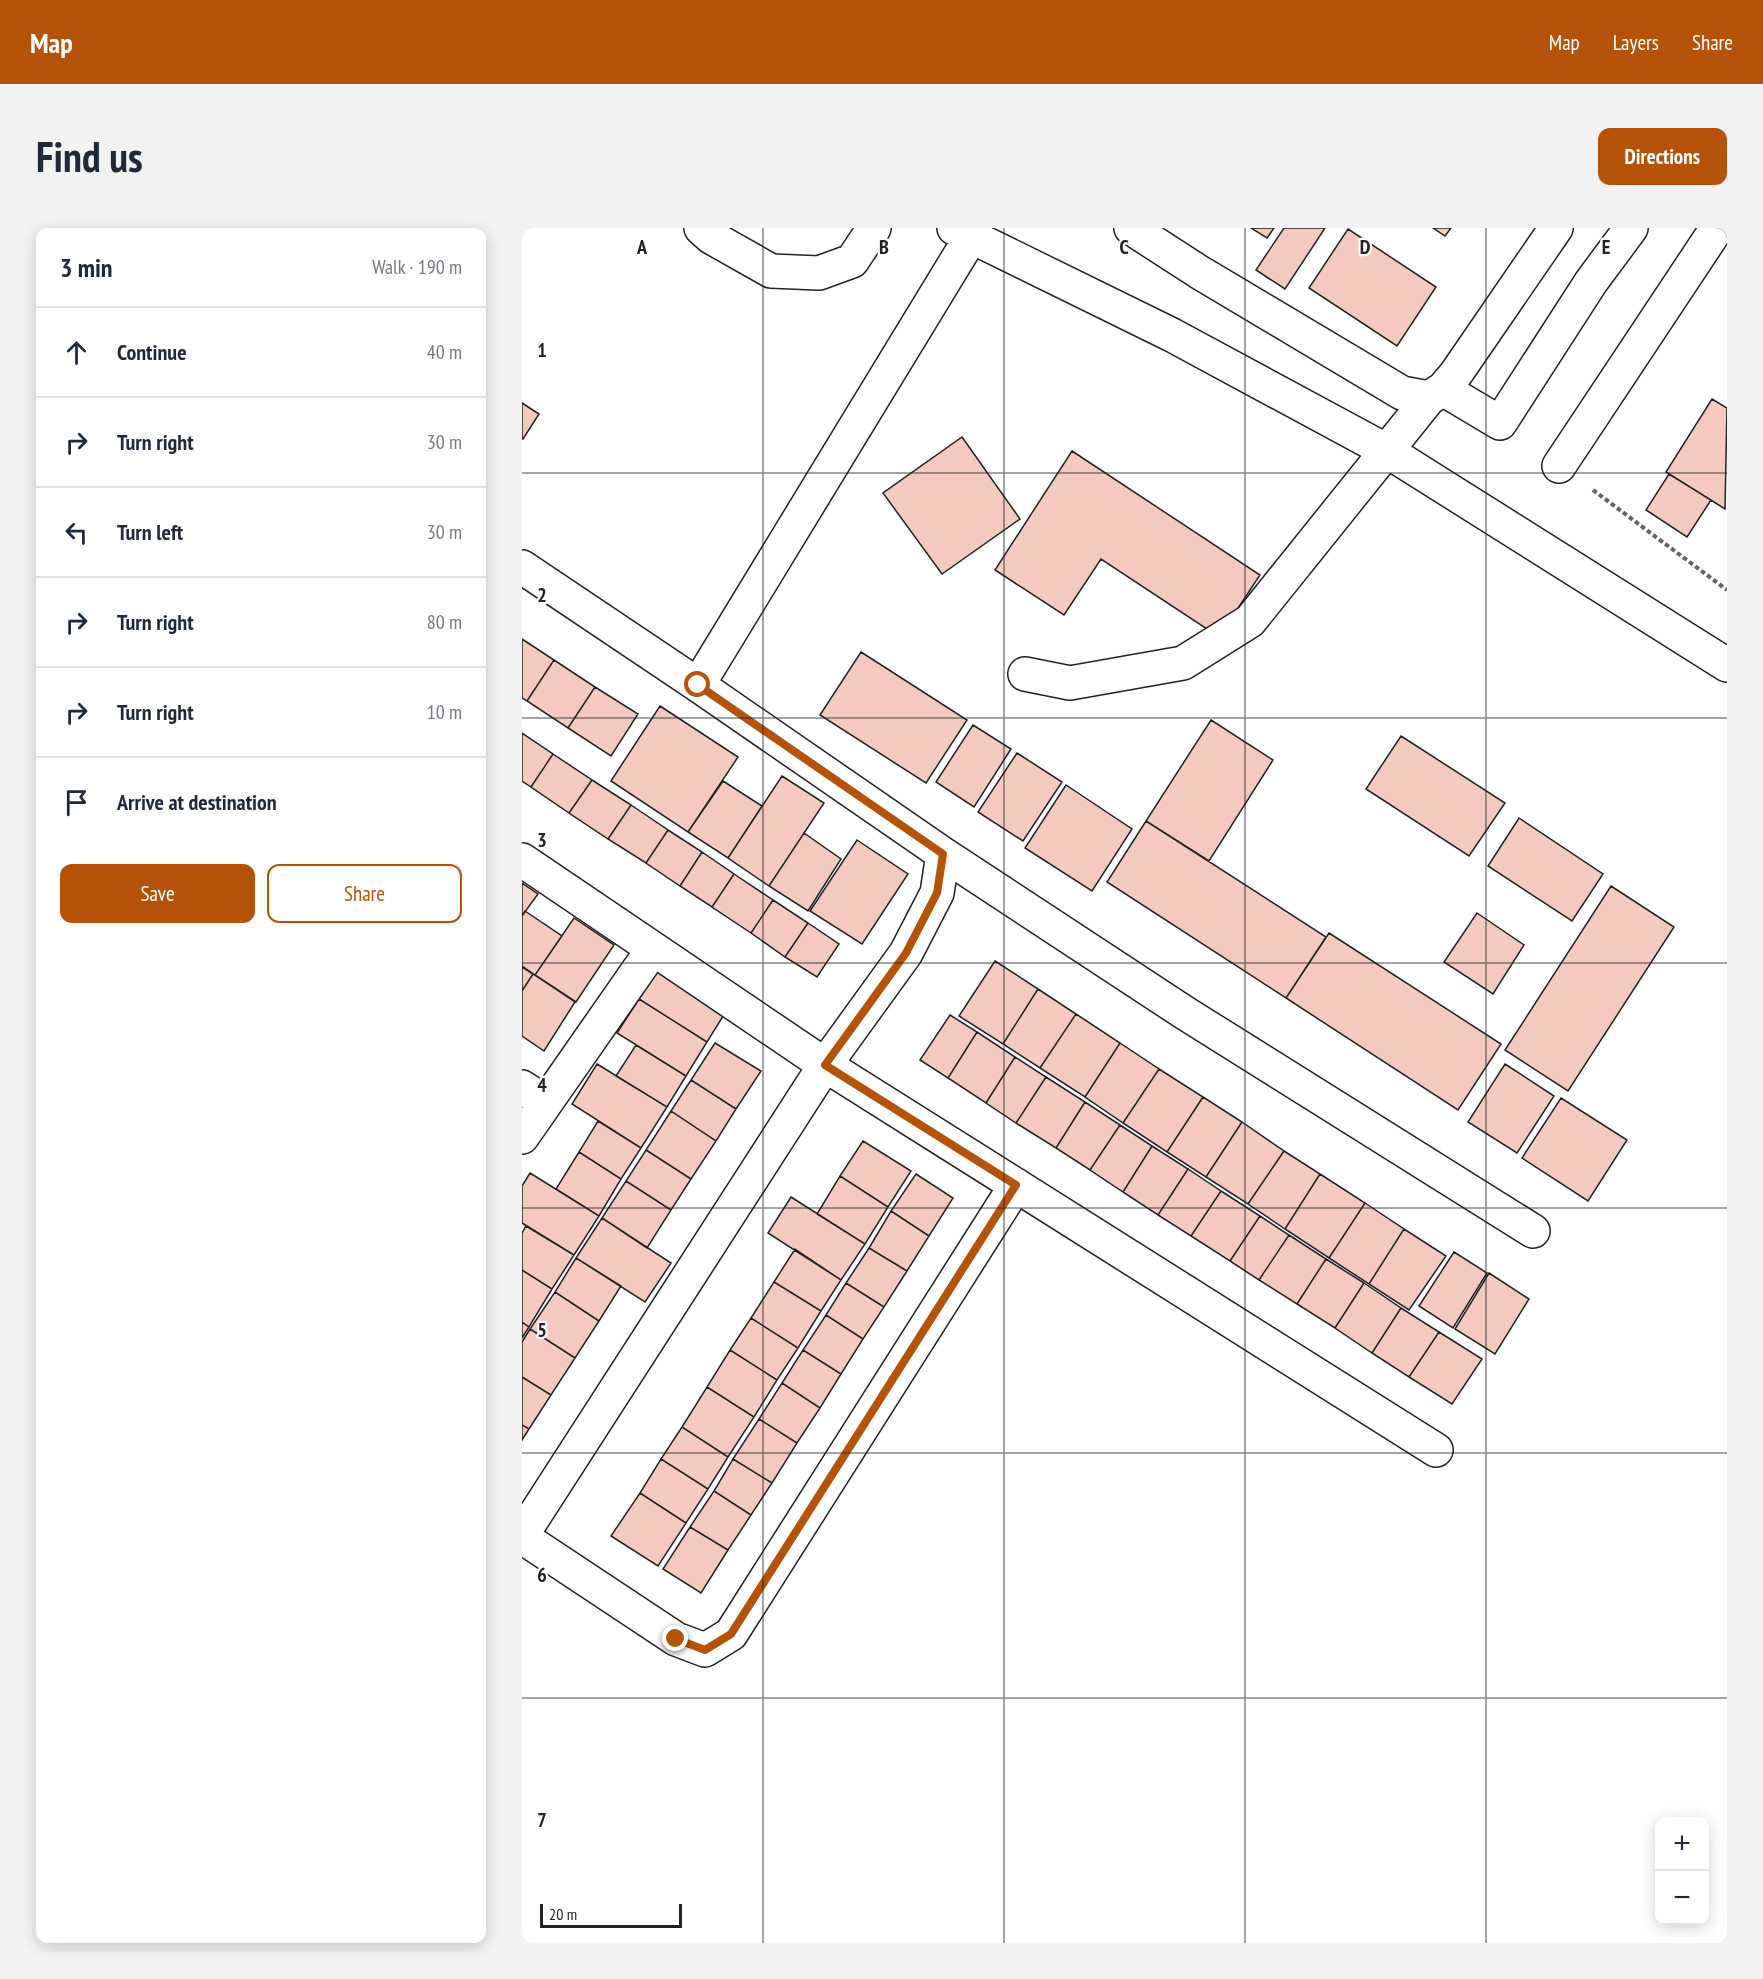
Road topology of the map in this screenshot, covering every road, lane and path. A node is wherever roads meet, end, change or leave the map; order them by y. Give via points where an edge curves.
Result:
1 (701, 228) edge
2 (874, 228) edge
3 (1131, 228) edge
4 (1556, 228) edge
5 (1631, 228) edge
6 (1717, 228) edge
7 (962, 232) edge
8 (1436, 394) junction
9 (1387, 451) junction
10 (1559, 466) joint
11 (522, 567) edge
12 (1727, 590) edge
13 (1727, 665) edge
14 (1025, 674) dead end
15 (698, 685) junction
16 (943, 854) junction
17 (522, 860) edge
18 (653, 949) junction
19 (825, 1065) junction
20 (534, 1095) edge
21 (522, 1137) edge
22 (1016, 1185) junction
23 (1533, 1231) dead end
24 (1436, 1450) dead end
25 (522, 1536) edge

1 - 2 street via 771,271 819,273 852,261
3 - 8 street via 1402,393
4 - 8 street
5 - 8 street via 1591,282 1500,423
6 - 10 street
7 - 9 street via 1172,335
7 - 15 street
8 - 9 street
9 - 13 street
9 - 14 street via 1250,621 1183,663 1070,683
10 - 12 path
11 - 15 street
15 - 16 street
16 - 19 street via 937,893 906,953
16 - 23 street via 1185,1013
17 - 18 street
18 - 19 street
18 - 20 street
19 - 22 street
19 - 25 street
20 - 21 street
22 - 24 street
22 - 25 street via 731,1634 705,1650 676,1639

